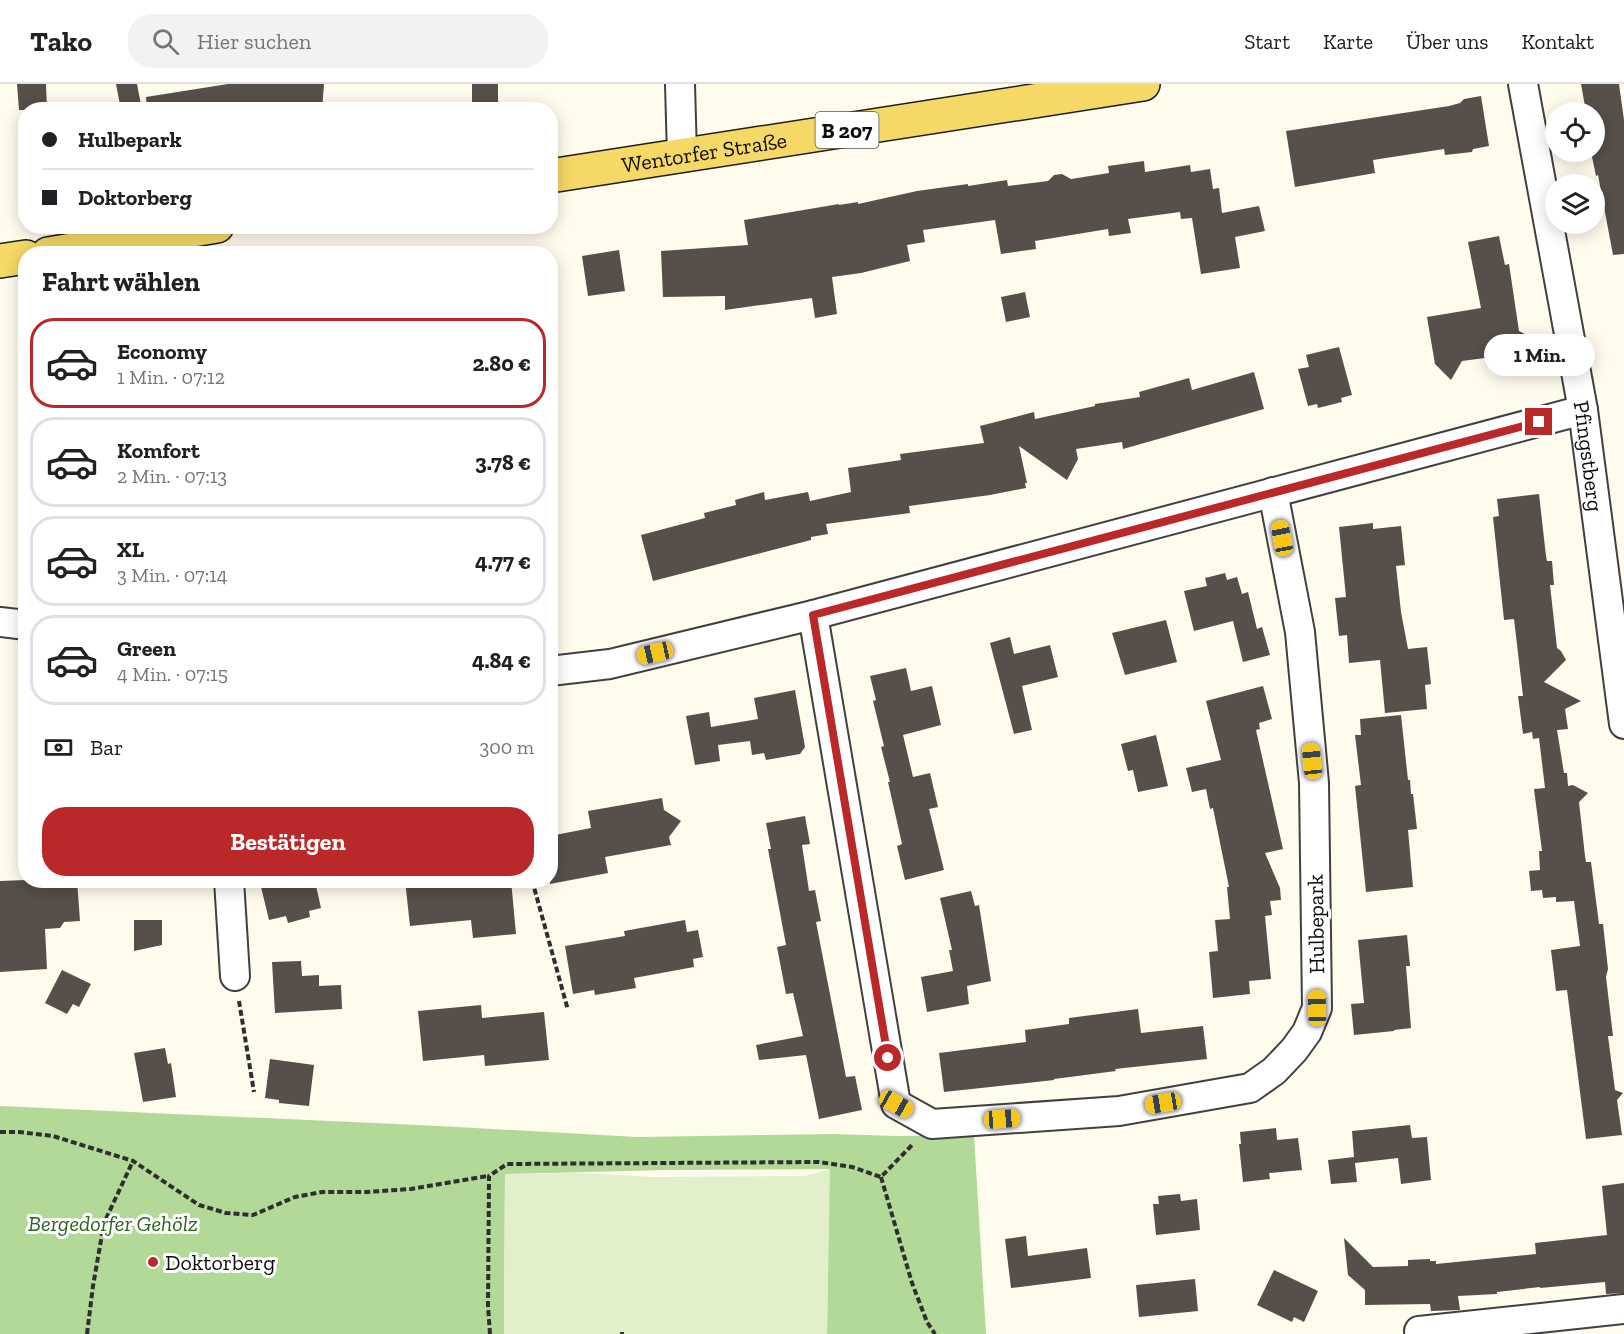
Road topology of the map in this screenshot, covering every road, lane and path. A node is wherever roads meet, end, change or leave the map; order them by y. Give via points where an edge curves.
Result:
1 (680, 84) edge
2 (1143, 84) edge
3 (1522, 84) edge
4 (1072, 89) edge
5 (682, 156) junction
6 (558, 175) edge
7 (169, 234) edge
8 (96, 246) edge
9 (18, 258) edge
10 (0, 261) edge
11 (1584, 410) junction
12 (1273, 492) junction
13 (813, 615) junction
14 (0, 622) edge
15 (18, 624) edge
16 (558, 670) edge
17 (1624, 724) edge
18 (230, 888) edge
19 (534, 888) edge
20 (235, 976) joint
21 (568, 1010) dead end
22 (254, 1092) dead end
23 (932, 1124) junction
24 (0, 1132) edge
25 (133, 1161) junction
26 (489, 1176) junction
27 (881, 1177) junction
28 (1624, 1309) edge
29 (1419, 1331) dead end
30 (87, 1334) edge
31 (490, 1334) edge
32 (935, 1334) edge

1 - 5 street
2 - 4 main road, Wentorfer Straße / B 207
3 - 11 street, Pfingstberg
4 - 5 main road, Wentorfer Straße / B 207
5 - 6 main road, Wentorfer Straße / B 207
7 - 8 main road
9 - 10 main road
11 - 12 street
11 - 17 street, Pfingstberg
12 - 13 street
12 - 23 street, Hulbepark via 1300,632 1314,783 1317,1008 1307,1032 1274,1071 1250,1088 1119,1111
13 - 16 street via 610,664
13 - 23 street via 896,1104
14 - 15 street
18 - 20 street
19 - 21 path
20 - 22 path
23 - 27 path
24 - 25 path via 52,1136
25 - 26 path via 199,1205 253,1215 295,1197 322,1192 411,1189
25 - 30 path via 104,1223
26 - 27 path via 507,1164 819,1162
26 - 31 path
27 - 32 path via 912,1283
28 - 29 street

